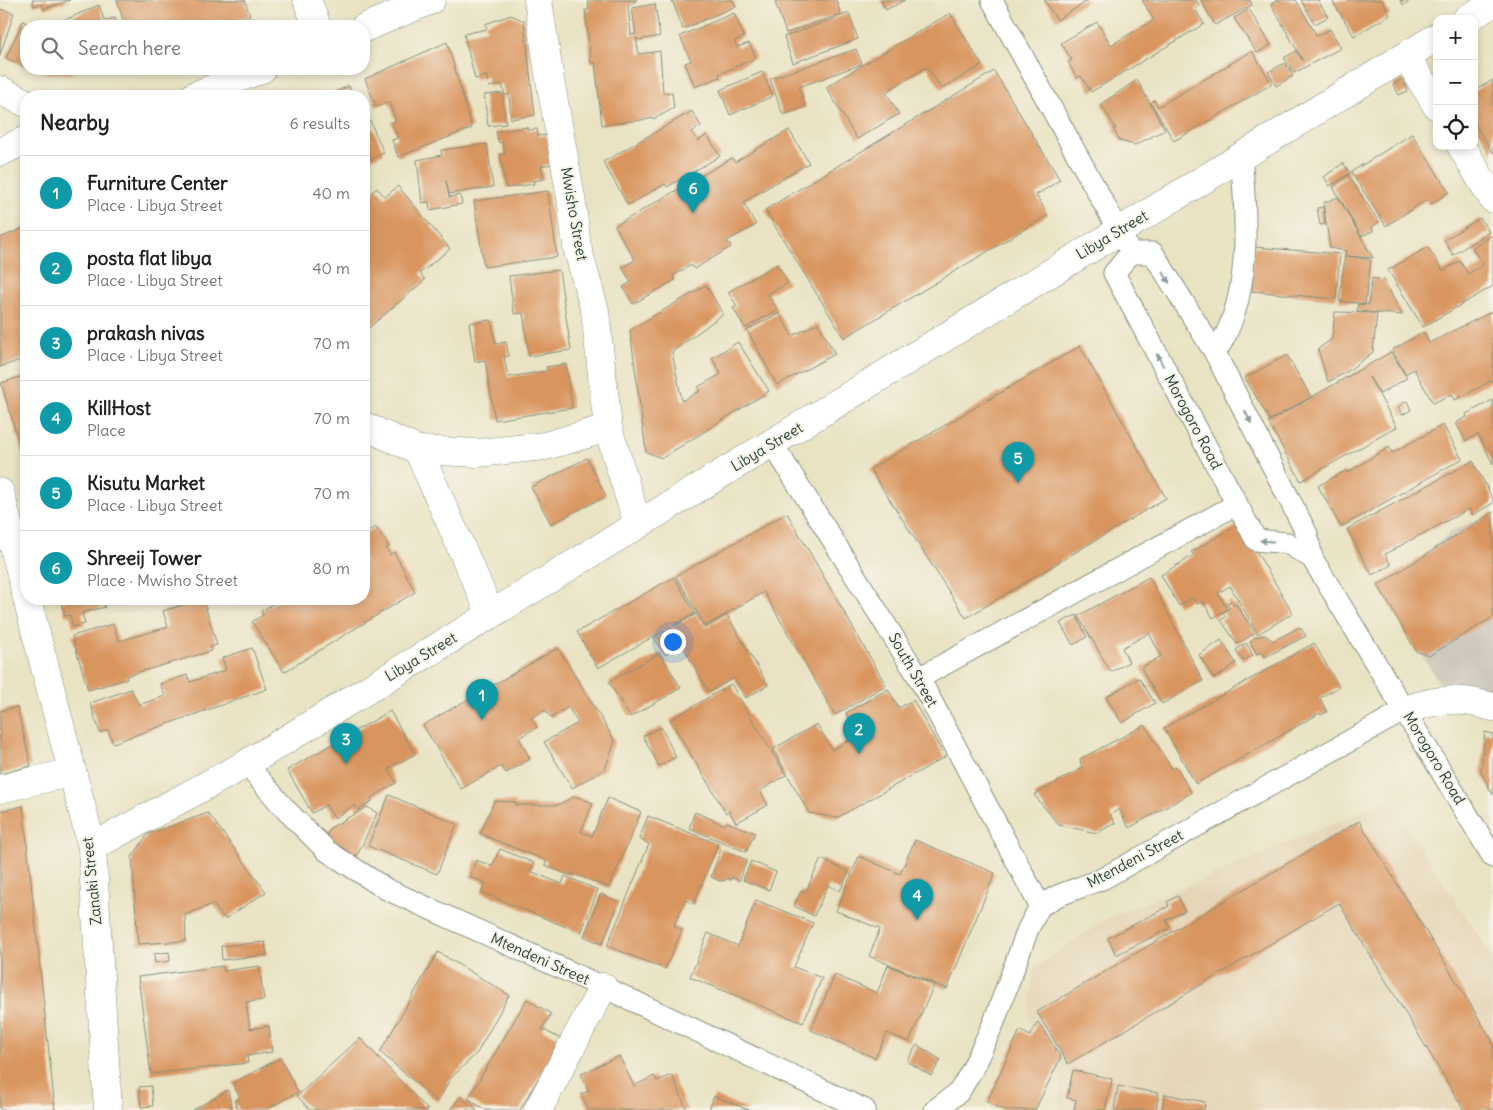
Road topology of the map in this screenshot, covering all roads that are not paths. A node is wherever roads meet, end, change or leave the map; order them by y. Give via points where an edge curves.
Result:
1 (307, 0) edge
2 (431, 0) edge
3 (538, 0) edge
4 (992, 0) edge
5 (315, 20) edge
6 (370, 25) edge
7 (1433, 39) edge
8 (1406, 56) junction
9 (247, 75) edge
10 (0, 90) edge
11 (209, 90) edge
12 (20, 100) edge
13 (1436, 105) edge
14 (20, 143) edge
15 (1463, 150) edge
16 (0, 152) edge
17 (1242, 156) junction
18 (1493, 199) edge
19 (1125, 242) junction
20 (1215, 353) junction
21 (608, 428) junction
22 (370, 429) edge
23 (772, 443) junction
24 (418, 450) junction
25 (0, 492) edge
26 (1237, 504) junction
27 (638, 525) junction
28 (1312, 558) junction
29 (20, 570) edge
30 (29, 605) edge
31 (491, 615) junction
32 (919, 678) junction
33 (1493, 707) edge
34 (1406, 710) junction
35 (246, 764) junction
36 (72, 772) junction
37 (0, 789) edge
38 (92, 848) junction
39 (1493, 857) edge
40 (1040, 906) junction
41 (603, 987) junction
42 (108, 1110) edge
43 (538, 1110) edge
44 (865, 1110) edge
45 (935, 1110) edge

1 - 5 street
2 - 6 street
3 - 21 street, Mwisho Street via 577,247 595,311
4 - 19 lane
7 - 8 street, Libya Street
8 - 13 street
8 - 17 street, Libya Street
9 - 11 street
10 - 12 street
14 - 16 street
15 - 18 street
17 - 19 street, Libya Street
17 - 20 lane via 1245,231 1238,306
19 -> 20 lane, Morogoro Road via 1153,254
19 - 23 street, Libya Street
26 -> 19 lane, Morogoro Road via 1114,273
20 -> 28 lane, Morogoro Road via 1307,534
21 - 24 street via 545,446 478,453
21 - 27 street, Mwisho Street
22 - 24 street
23 - 27 street, Libya Street
23 - 32 lane, South Street
24 - 31 street
25 - 29 street
28 -> 26 lane, Morogoro Road via 1287,543 1256,540
26 - 32 lane
27 - 31 street, Libya Street
28 - 34 lane, Morogoro Road
30 - 36 street, Zanaki Street
31 - 35 street, Libya Street
32 - 40 lane, South Street
33 - 34 street via 1472,701 1433,700
34 - 39 lane, Morogoro Road
34 - 40 lane, Mtendeni Street via 1102,879
35 - 38 street, Libya Street
35 - 41 lane, Mtendeni Street via 287,812 327,851 386,889
36 - 37 street
36 - 38 street, Zanaki Street
38 - 42 street, Zanaki Street
40 - 45 lane via 972,1070 959,1092
41 - 43 street
41 - 44 lane, Mtendeni Street

